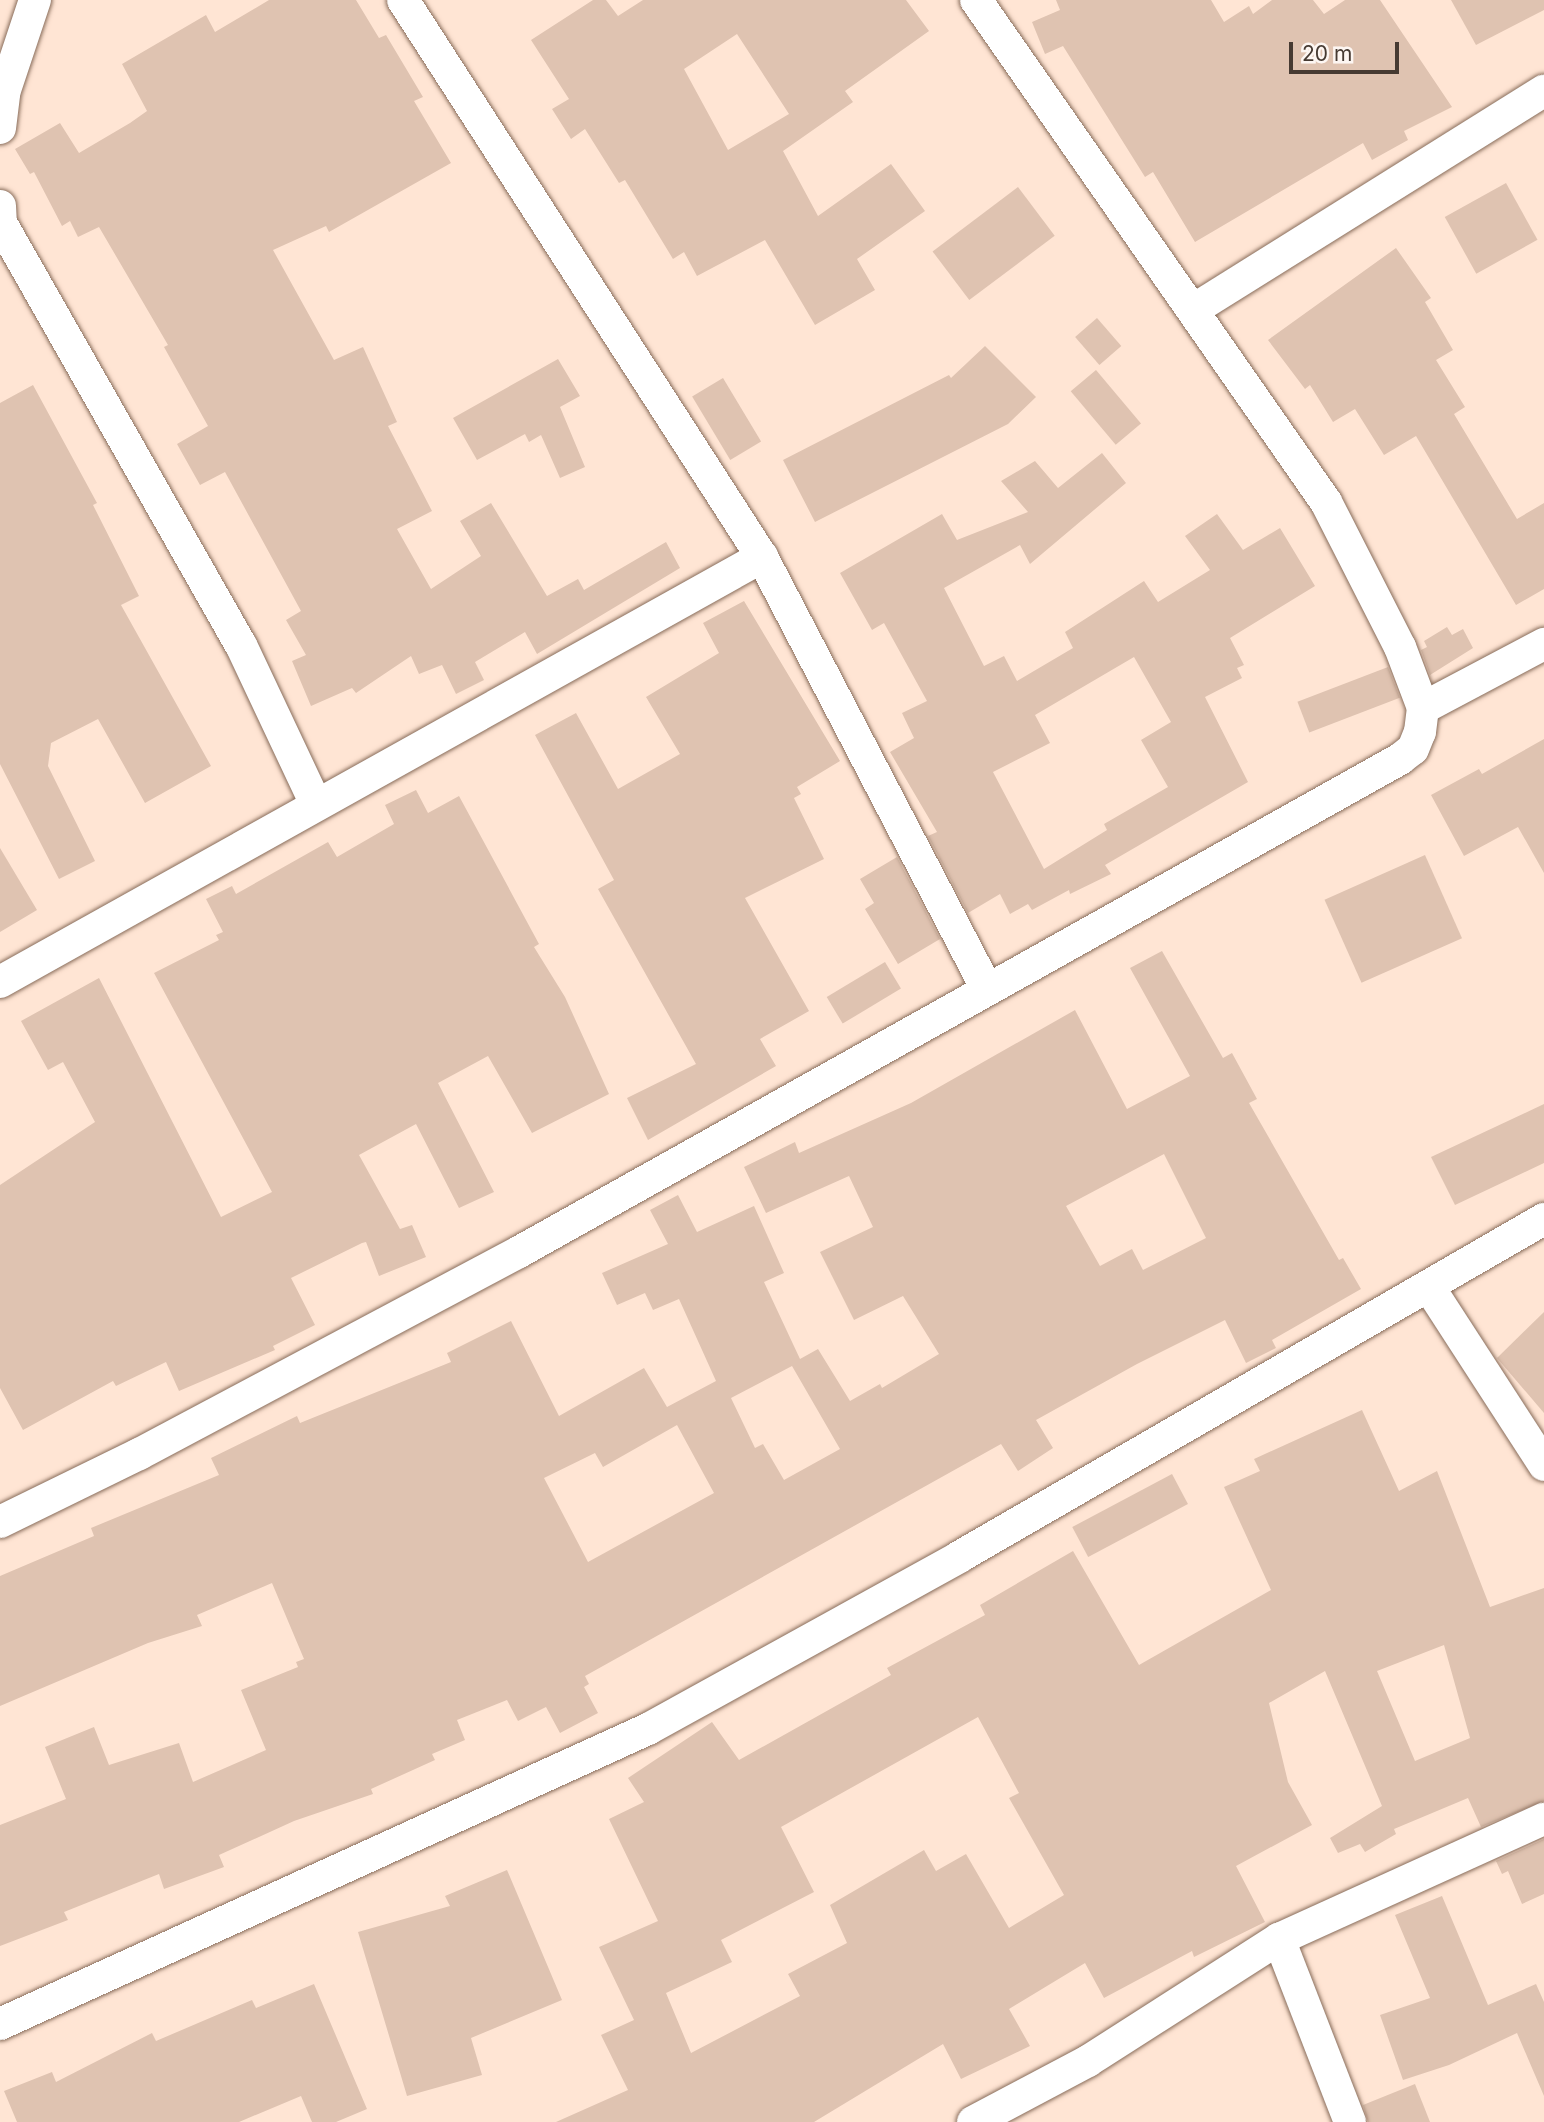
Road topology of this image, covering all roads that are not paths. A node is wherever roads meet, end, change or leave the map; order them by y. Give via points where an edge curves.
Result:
1 (35, 0) edge
2 (403, 0) edge
3 (976, 0) edge
4 (1544, 91) edge
5 (0, 128) edge
6 (0, 217) edge
7 (1194, 310) junction
8 (762, 557) junction
9 (1544, 644) edge
10 (1423, 708) junction
11 (315, 802) junction
12 (0, 982) edge
13 (987, 989) junction
14 (1544, 1219) edge
15 (1429, 1287) junction
16 (1544, 1465) edge
17 (0, 1522) edge
18 (1544, 1819) edge
19 (1279, 1939) junction
20 (0, 2024) edge
21 (973, 2122) edge
22 (1350, 2122) edge

1 - 5 street via 4,93
2 - 8 street
3 - 7 street via 1095,176
4 - 7 street
6 - 11 street via 241,645
7 - 10 street via 1326,502 1400,647
8 - 11 street
8 - 13 street
9 - 10 street
10 - 13 street via 1413,748 1400,759
11 - 12 street
13 - 17 street via 519,1252 139,1454
14 - 15 street
15 - 16 street
15 - 20 street via 648,1729
18 - 19 street
19 - 21 street via 1088,2062
19 - 22 street

